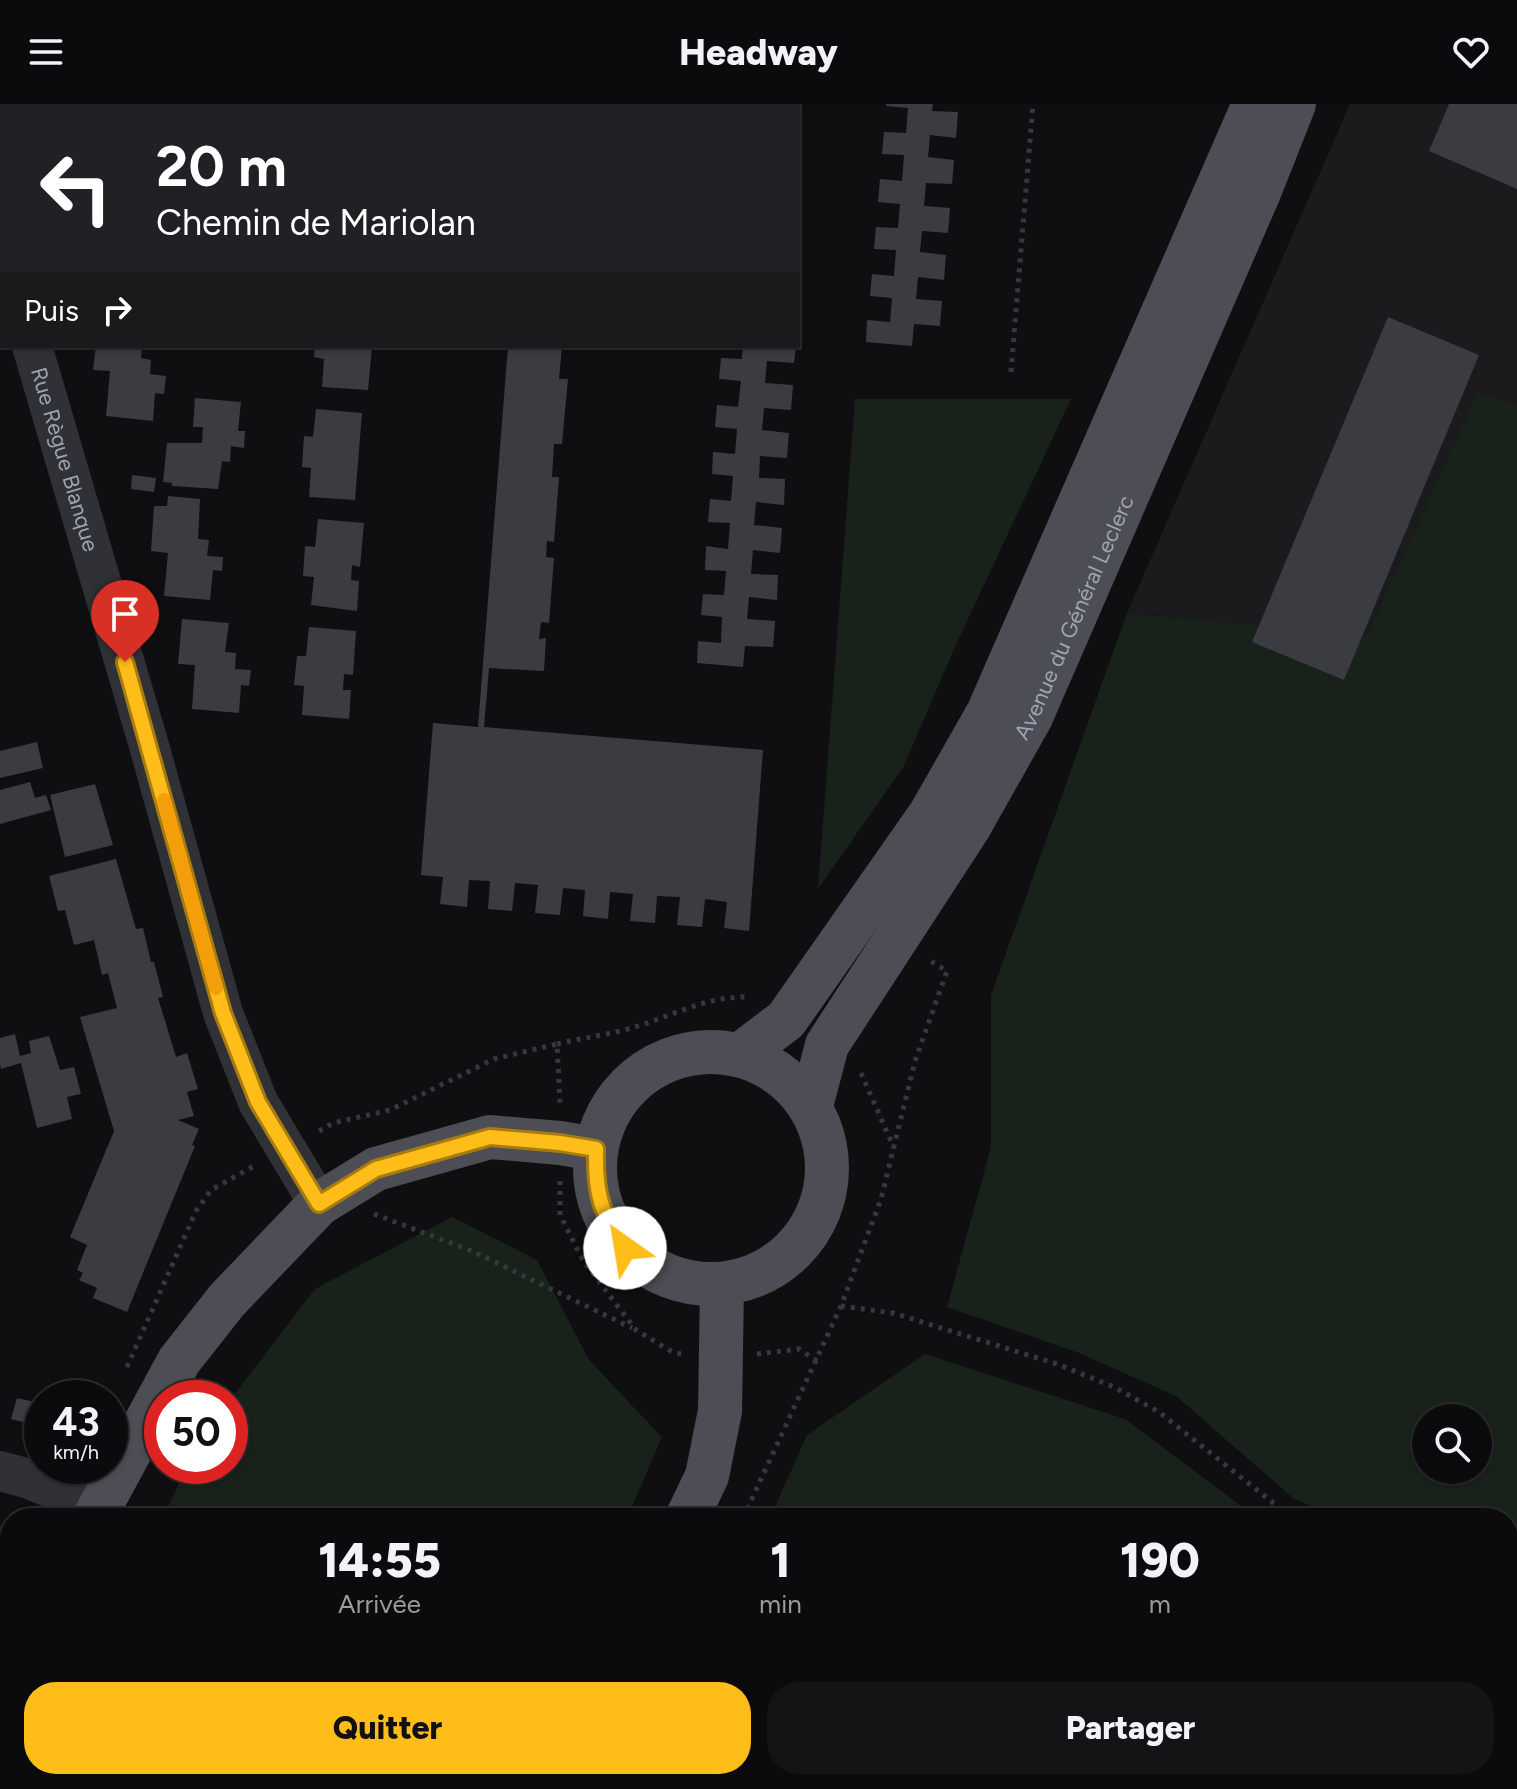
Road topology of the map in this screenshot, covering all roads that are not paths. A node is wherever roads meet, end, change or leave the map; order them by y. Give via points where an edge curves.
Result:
1 (1254, 104) edge
2 (1294, 104) edge
3 (33, 348) edge
4 (741, 1054) junction
5 (811, 1106) junction
6 (578, 1146) junction
7 (319, 1204) junction
8 (722, 1285) junction
9 (0, 1471) edge
10 (86, 1508) edge
11 (99, 1508) edge
12 (692, 1508) edge

1 - 4 main road, Avenue du Général Leclerc via 988,713 931,813 786,1020
2 - 5 main road, Avenue du Général Leclerc via 1031,717 969,827 827,1045
3 - 7 street, Rue Règue Blanque via 223,1013 258,1102
4 - 5 main road via 793,1083
4 - 6 main road via 677,1056 648,1070 623,1091
5 - 8 main road via 826,1143 828,1182 817,1221 793,1252 760,1275
6 - 7 main road via 490,1137 376,1169
6 - 8 main road via 605,1218 625,1248 653,1270 686,1283
7 - 11 main road via 227,1300 179,1361
8 - 12 main road via 720,1411 707,1476
9 - 10 street

